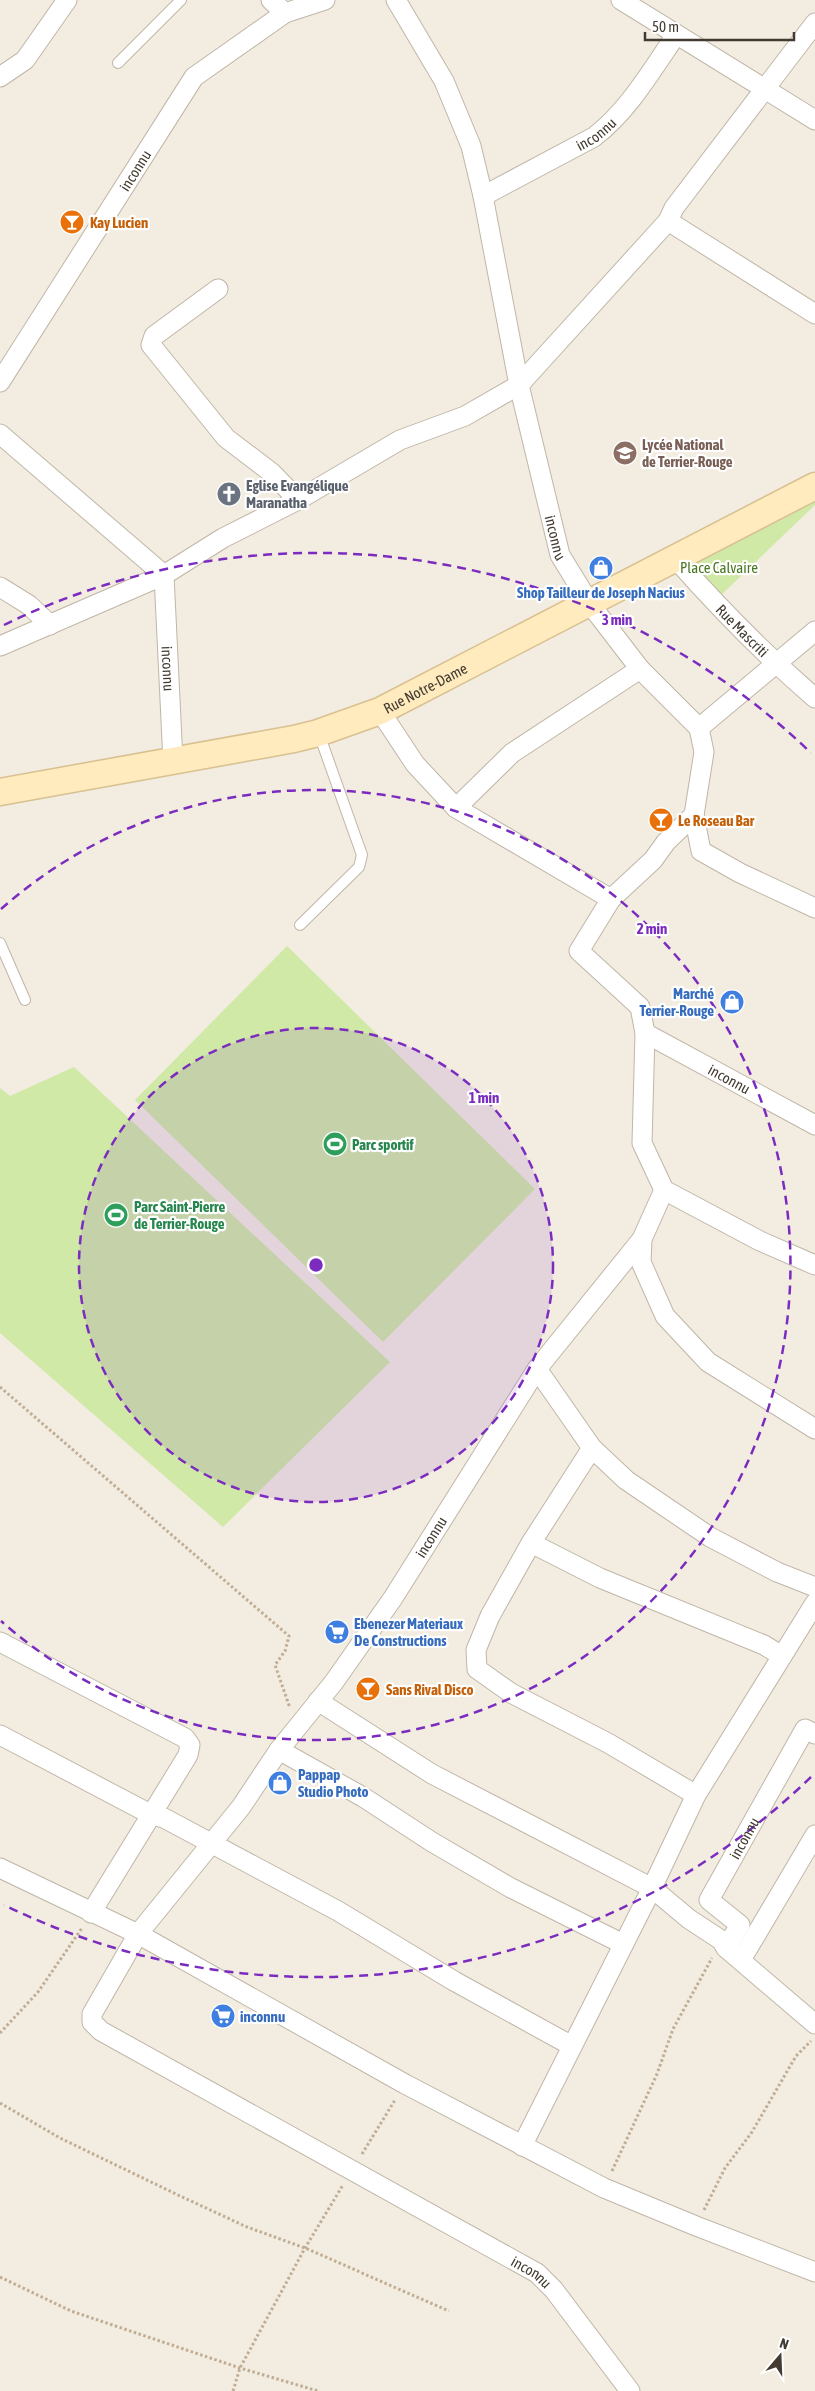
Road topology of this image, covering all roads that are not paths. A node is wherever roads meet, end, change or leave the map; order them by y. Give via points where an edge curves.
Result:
1 (66, 0) edge
2 (181, 0) edge
3 (325, 0) edge
4 (396, 0) edge
5 (621, 0) edge
6 (278, 6) edge
7 (815, 23) edge
8 (676, 35) junction
9 (118, 63) dead end
10 (0, 77) edge
11 (765, 87) junction
12 (815, 120) edge
13 (483, 196) junction
14 (668, 221) junction
15 (218, 289) dead end
16 (815, 314) edge
17 (0, 382) edge
18 (519, 385) junction
19 (0, 434) edge
20 (815, 486) edge
21 (298, 500) junction
22 (675, 558) junction
23 (164, 575) junction
24 (0, 587) edge
25 (590, 604) junction
26 (50, 625) junction
27 (815, 631) edge
28 (0, 646) edge
29 (775, 664) junction
30 (640, 669) junction
31 (815, 698) edge
32 (380, 711) junction
33 (699, 728) junction
34 (318, 733) junction
35 (172, 762) junction
36 (0, 792) edge
37 (456, 808) junction
38 (694, 815) junction
39 (611, 899) junction
40 (815, 908) edge
41 (300, 925) dead end
42 (0, 944) edge
43 (25, 1000) dead end
44 (645, 1033) junction
45 (815, 1126) edge
46 (664, 1190) junction
47 (642, 1239) junction
48 (815, 1265) edge
49 (537, 1369) junction
50 (815, 1429) edge
51 (592, 1448) junction
52 (532, 1543) junction
53 (815, 1586) edge
54 (815, 1603) edge
55 (0, 1642) edge
56 (782, 1656) junction
57 (318, 1700) junction
58 (815, 1734) edge
59 (0, 1735) edge
60 (279, 1750) junction
61 (696, 1796) junction
62 (152, 1815) junction
63 (815, 1835) edge
64 (211, 1842) junction
65 (0, 1868) edge
66 (652, 1888) junction
67 (91, 1912) junction
68 (138, 1934) junction
69 (623, 1944) junction
70 (729, 1949) junction
71 (815, 2024) edge
72 (572, 2046) junction
73 (522, 2146) junction
74 (815, 2272) edge
75 (630, 2391) edge

1 - 10 street via 24,60
2 - 9 lane
3 - 6 street, inconnu
4 - 13 street, inconnu via 444,81 471,146
5 - 8 street
6 - 17 street, inconnu via 194,77
7 - 11 street
8 - 11 street
8 - 13 street, inconnu via 629,102 594,138
11 - 12 street
11 - 14 street via 674,208
13 - 18 street, inconnu
14 - 16 street
14 - 18 street
15 - 21 street via 154,336 151,345 226,438 272,473
18 - 21 street via 464,416 400,440
18 - 25 street, inconnu via 560,555
19 - 23 street
20 - 22 street, Rue Notre-Dame
21 - 23 street via 223,538
22 - 25 street, Rue Notre-Dame
22 - 29 street, Rue Mascriti
23 - 26 street
23 - 35 street, inconnu
24 - 26 street
25 - 30 street, inconnu
25 - 32 street, Rue Notre-Dame
26 - 28 street
27 - 29 street
29 - 31 street, Rue Mascriti
29 - 33 street
30 - 33 street, inconnu
30 - 37 street via 512,754
32 - 34 street, Rue Notre-Dame
32 - 37 street via 415,764
33 - 38 street via 704,752
34 - 35 street, Rue Notre-Dame
34 - 41 lane via 362,855 359,867
35 - 36 street, Rue Notre-Dame
37 - 39 street
38 - 39 street
38 - 40 street via 701,851
39 - 44 street via 579,951 640,1007
42 - 43 lane
44 - 45 street, inconnu
44 - 46 street via 642,1143
46 - 47 street, inconnu
46 - 48 street via 760,1241
47 - 49 street, inconnu
47 - 50 street, inconnu via 641,1262 665,1316 708,1362
49 - 51 street
49 - 57 street, inconnu via 393,1598
51 - 52 street
51 - 53 street via 626,1480 710,1537 777,1572
52 - 56 street via 600,1578
52 - 61 street via 490,1616 476,1650 477,1669 511,1693 608,1743
54 - 56 street
55 - 62 street via 185,1738 190,1745 188,1755
56 - 61 street
57 - 60 street, inconnu
57 - 66 street via 432,1774
58 - 70 street, inconnu via 806,1729 710,1900 740,1925
59 - 62 street
60 - 64 street, inconnu via 241,1807
60 - 69 street via 363,1797 510,1888
61 - 66 street
62 - 64 street
62 - 67 street
63 - 70 street
64 - 68 street, inconnu
64 - 72 street
65 - 67 street
66 - 69 street
66 - 70 street
67 - 68 street
68 - 73 street
68 - 75 street, inconnu via 92,2014 92,2022 100,2030 537,2273 554,2290
69 - 72 street
70 - 71 street
72 - 73 street
73 - 74 street via 604,2188

